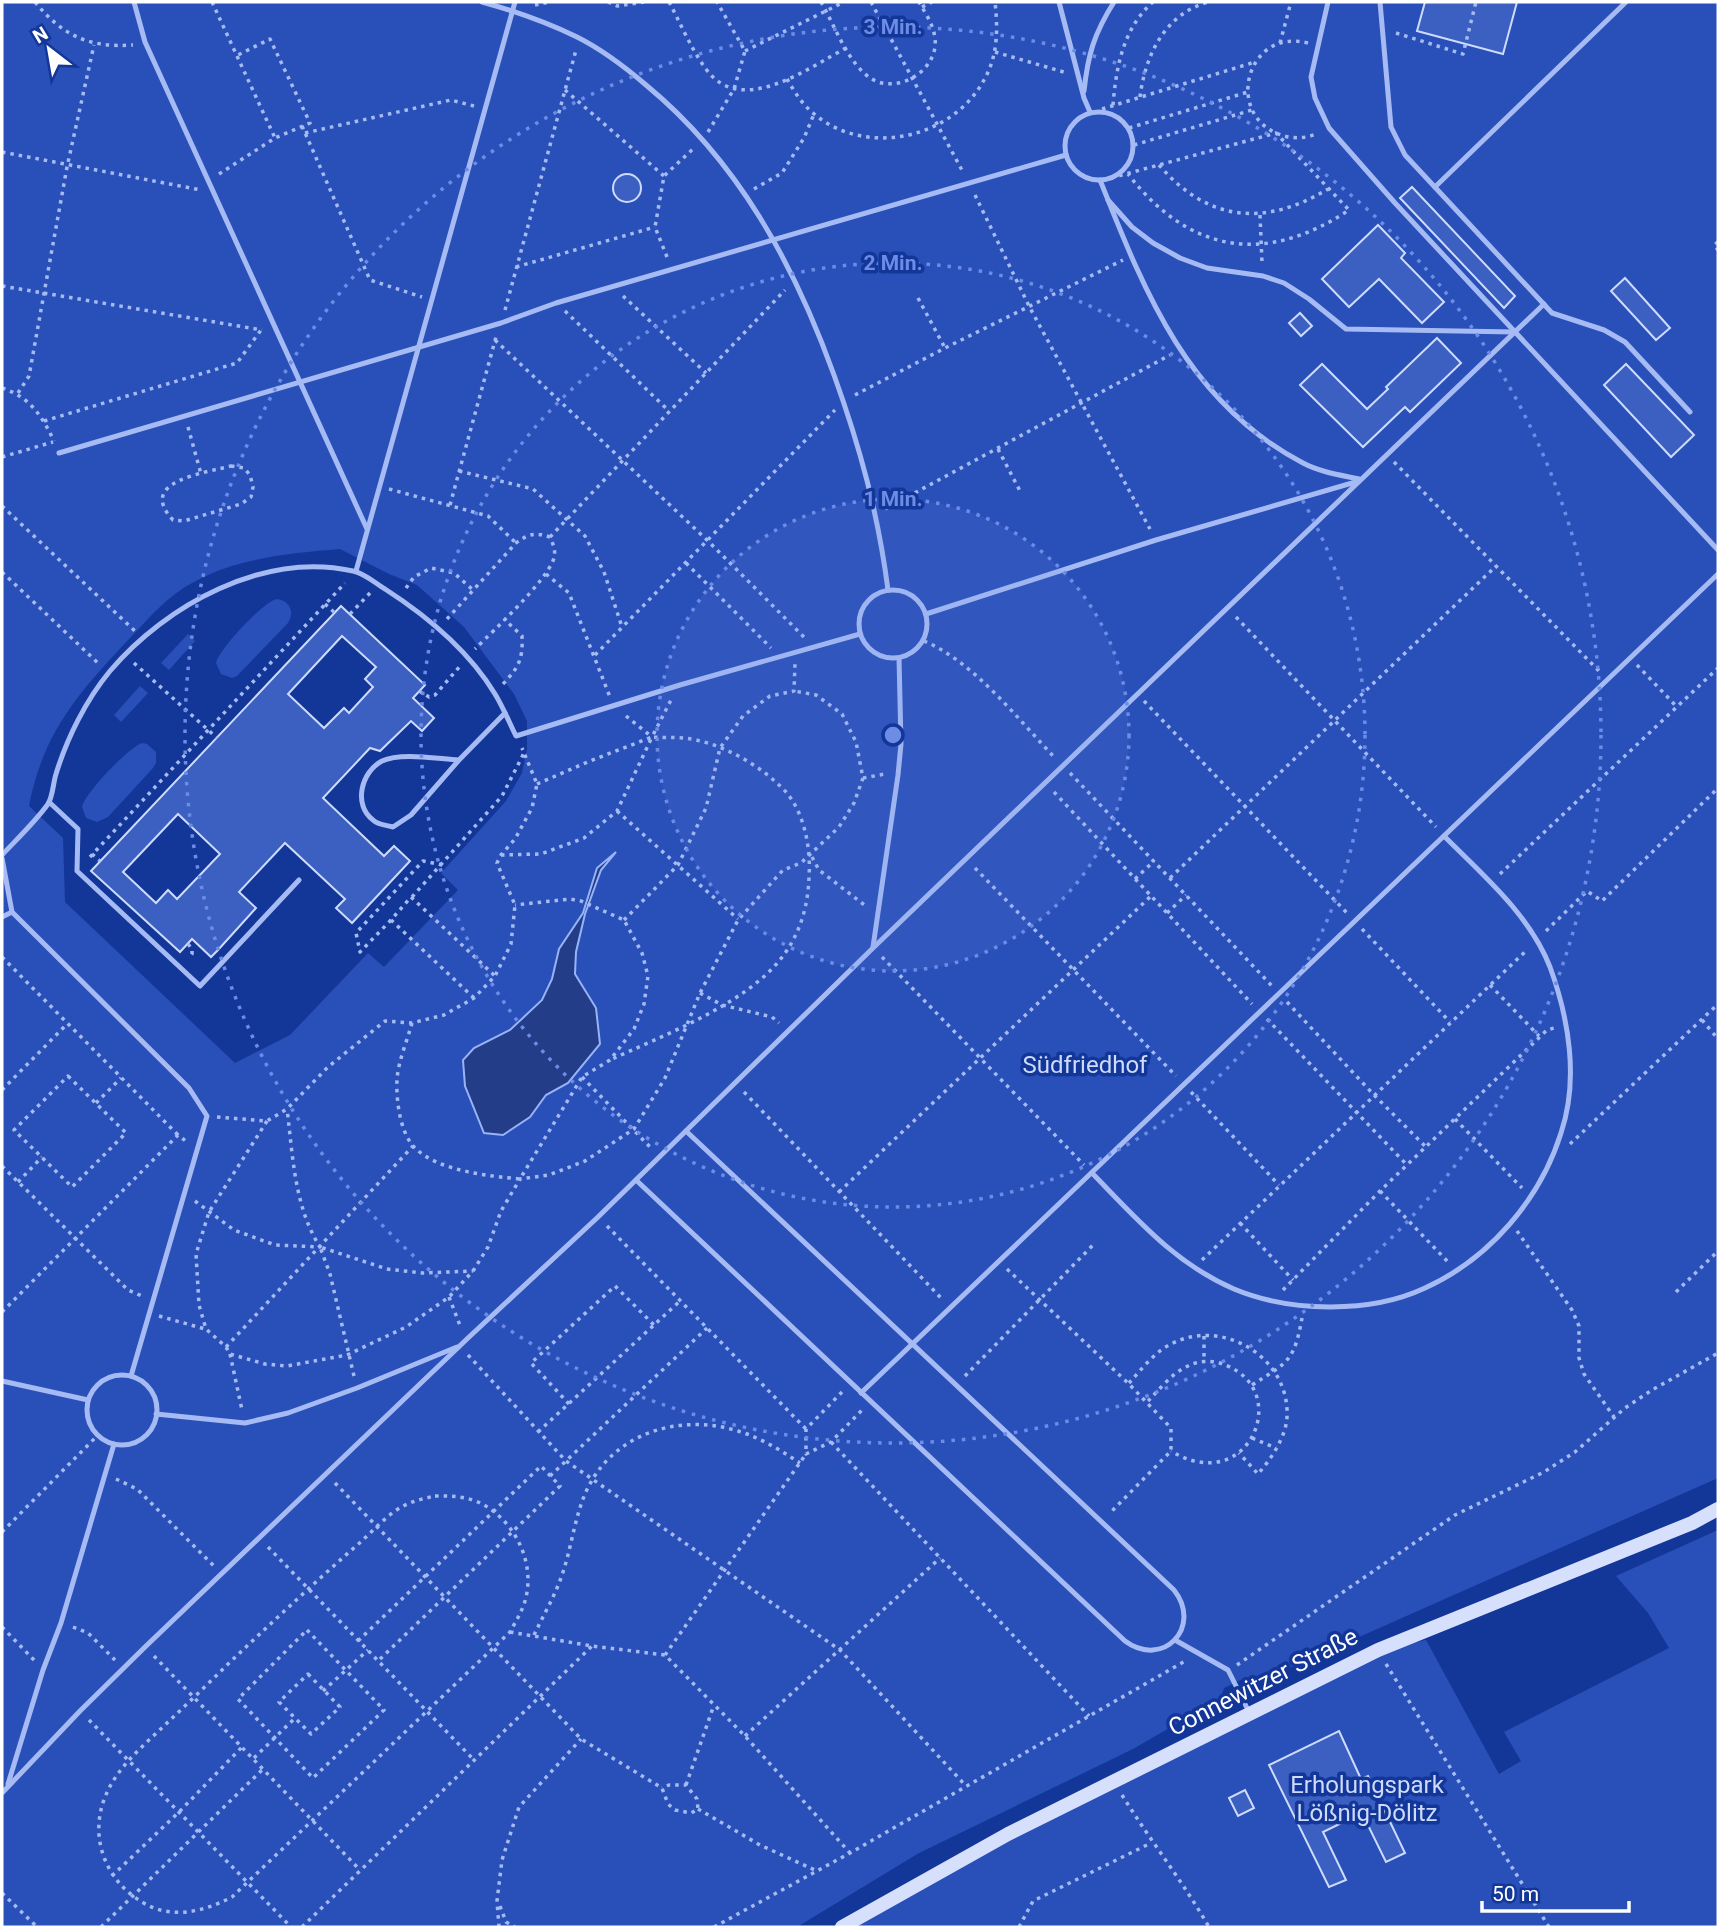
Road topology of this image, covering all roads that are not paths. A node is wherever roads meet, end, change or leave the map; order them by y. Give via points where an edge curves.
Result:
1 (134, 2) edge
2 (482, 2) edge
3 (515, 2) edge
4 (1059, 2) edge
5 (1114, 2) edge
6 (1328, 2) edge
7 (1380, 2) edge
8 (1626, 2) edge
9 (513, 10) junction
10 (1084, 98) junction
11 (1090, 112) junction
12 (1066, 155) junction
13 (1100, 180) junction
14 (1435, 187) junction
15 (1108, 200) junction
16 (775, 239) junction
17 (1544, 304) junction
18 (1514, 332) junction
19 (420, 346) junction
20 (299, 382) junction
21 (1690, 412) dead end
22 (59, 453) dead end
23 (1362, 480) junction
24 (367, 529) junction
25 (1718, 550) edge
26 (356, 571) junction
27 (1718, 574) edge
28 (888, 590) junction
29 (926, 614) junction
30 (860, 634) junction
31 (898, 658) junction
32 (505, 713) junction
33 (459, 760) junction
34 (50, 802) junction
35 (1444, 836) junction
36 (2, 857) edge
37 (299, 880) dead end
38 (12, 912) junction
39 (2, 917) edge
40 (873, 948) junction
41 (686, 1131) junction
42 (1091, 1172) junction
43 (636, 1180) junction
44 (912, 1344) junction
45 (460, 1346) junction
46 (131, 1376) junction
47 (2, 1381) edge
48 (861, 1392) junction
49 (88, 1400) junction
50 (156, 1414) junction
51 (114, 1444) junction
52 (1718, 1509) edge
53 (1175, 1640) junction
54 (1250, 1715) junction
55 (4, 1790) edge
56 (842, 1927) edge

1 - 20 lane via 145,42
2 - 9 lane
3 - 9 lane
4 - 10 lane
5 - 10 lane via 1088,57
6 - 18 lane via 1311,77 1329,128
7 - 14 lane via 1391,127 1405,155
8 - 14 lane
9 - 16 lane via 579,38 668,103 746,193
9 - 19 lane
10 - 11 lane
11 - 12 lane via 1069,129
11 - 13 lane via 1116,115 1129,128 1134,145 1124,170
12 - 13 lane via 1082,176
12 - 16 lane
13 - 15 lane
14 - 17 lane
15 - 18 lane via 1153,243 1180,258 1284,283 1346,329
15 - 23 lane via 1155,309 1203,381 1264,439 1303,463
16 - 19 lane
16 - 28 lane via 822,342 864,465 877,513
17 - 18 lane
17 - 21 lane via 1552,313 1625,342
18 - 23 lane
18 - 25 lane
19 - 20 lane
19 - 24 lane
20 - 22 lane
20 - 24 lane
23 - 29 lane
23 - 40 lane
24 - 26 lane
26 - 32 lane via 439,628 468,657
26 - 34 lane via 298,568 252,576 204,596 141,637 108,673 77,720
27 - 35 lane
28 - 29 lane via 910,594
28 - 30 lane via 875,594 863,607
29 - 31 lane via 924,641 911,654
30 - 31 lane via 876,654
30 - 32 lane via 516,737
31 - 40 lane via 901,744
32 - 33 lane
33 - 33 lane via 397,756 380,761 360,794 364,812 375,823 393,827 411,815
34 - 36 lane
34 - 37 lane via 78,829 77,871 200,986
35 - 42 lane
35 - 42 lane via 1515,909 1537,940 1566,1024 1571,1062 1562,1132 1549,1164 1513,1221 1485,1248 1424,1289 1387,1300 1304,1307 1271,1302 1193,1268 1154,1237
36 - 38 lane
38 - 39 lane
38 - 46 lane via 189,1088 207,1116
40 - 41 lane
41 - 43 lane
41 - 44 lane
42 - 44 lane
43 - 45 lane
43 - 48 lane
44 - 48 lane
44 - 53 lane via 1180,1598 1185,1615
45 - 50 lane via 288,1413 245,1423
45 - 55 lane via 145,1647
46 - 49 lane via 104,1380
46 - 50 lane via 152,1392
47 - 49 lane
48 - 53 lane via 1132,1647 1159,1650
49 - 51 lane via 89,1420 98,1435
50 - 51 lane via 140,1440
51 - 55 lane via 61,1623
52 - 54 street, Connewitzer Straße via 1378,1650
53 - 54 lane via 1228,1670
54 - 56 street, Connewitzer Straße via 967,1856

